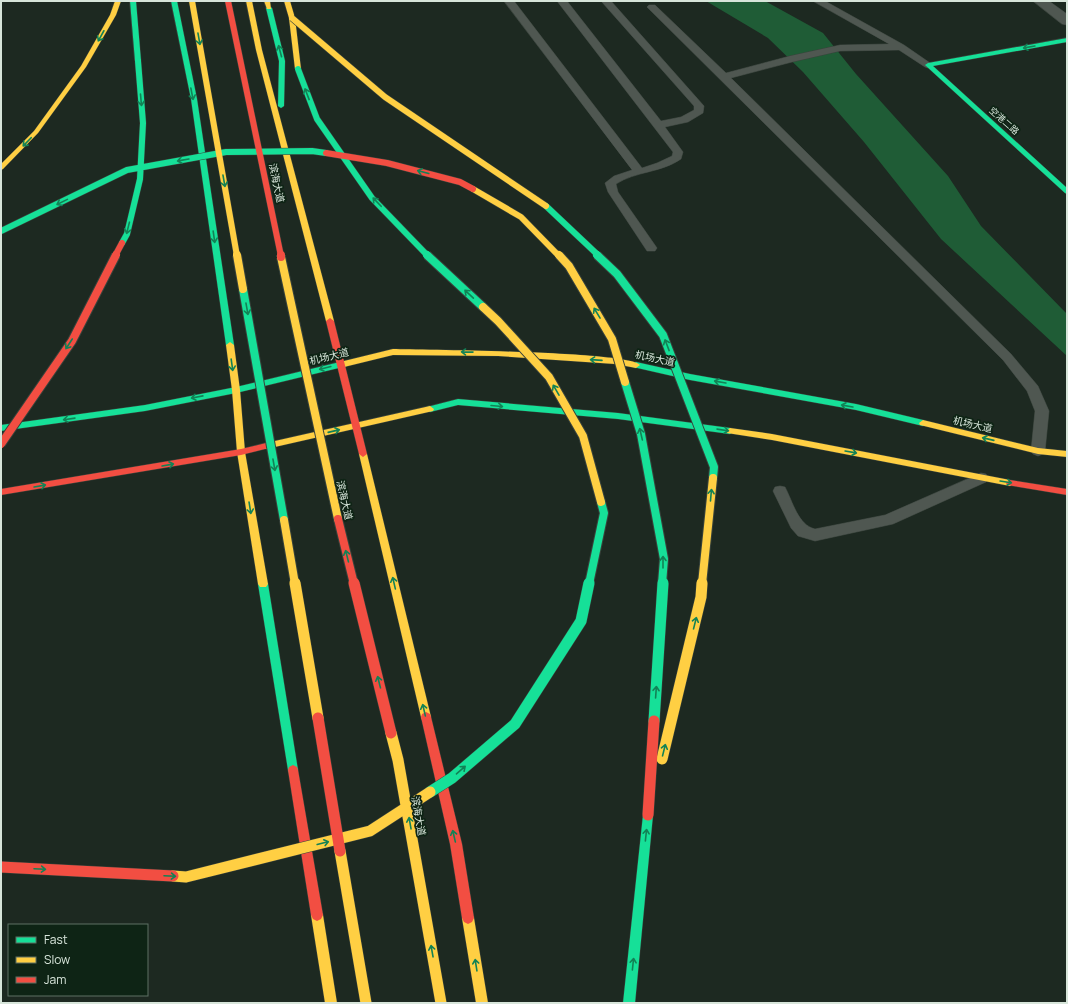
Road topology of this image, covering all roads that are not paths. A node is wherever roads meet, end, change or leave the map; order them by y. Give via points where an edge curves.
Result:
1 (118, 1) edge
2 (133, 1) edge
3 (174, 1) edge
4 (192, 1) edge
5 (228, 1) edge
6 (249, 1) edge
7 (287, 1) edge
8 (509, 1) edge
9 (562, 1) edge
10 (606, 1) edge
11 (818, 1) edge
12 (1040, 1) edge
13 (268, 5) edge
14 (652, 7) dead end
15 (292, 18) junction
16 (1067, 21) edge
17 (1067, 40) edge
18 (901, 47) junction
19 (928, 65) junction
20 (724, 77) junction
21 (658, 125) junction
22 (281, 131) junction
23 (1, 168) edge
24 (639, 171) junction
25 (1067, 192) edge
26 (1, 231) edge
27 (651, 248) dead end
28 (340, 364) junction
29 (236, 390) junction
30 (355, 426) junction
31 (1, 428) edge
32 (1, 444) edge
33 (1038, 451) junction
34 (241, 452) junction
35 (1067, 454) edge
36 (981, 478) junction
37 (780, 491) dead end
38 (1, 492) edge
39 (1067, 492) edge
40 (648, 815) junction
41 (1, 866) edge
42 (331, 1003) edge
43 (366, 1003) edge
44 (441, 1003) edge
45 (482, 1003) edge
46 (629, 1003) edge

1 -> 23 main road via 113,15 84,66 36,132
2 -> 32 main road, bridge via 143,123 140,179 127,234 72,341
3 -> 29 main road via 194,99
4 -> 43 main road, bridge
44 -> 5 main road, 滨海大道, bridge via 398,760 344,548 306,379
6 - 22 main road via 259,50
7 - 15 main road
8 - 24 lane
9 - 21 lane
10 - 21 lane via 699,106 699,111 690,118
11 - 18 lane
12 - 16 street
22 -> 13 main road via 282,61
14 - 20 lane
40 -> 15 main road, bridge via 701,598 714,468 663,335 617,274 551,209 385,96
41 -> 15 main road, bridge via 186,877 370,831 452,778 515,724 581,622 604,513 583,436 549,377 498,321 426,254 372,198 317,119 298,68
17 -> 19 main road
18 - 19 lane
18 - 20 lane via 840,48
19 - 25 main road, 空港二路
20 - 33 lane via 1006,357 1033,389 1042,411
21 - 24 lane via 678,152 677,157 662,166
22 - 28 main road
24 - 27 lane via 615,180 610,184 610,188
40 -> 26 main road, bridge via 664,559 641,434 612,339 569,266 521,217 460,182 387,163 312,151 226,152 128,170
28 -> 29 main road, 机场大道
28 - 30 main road
33 -> 28 main road, 机场大道 via 856,407 615,361 498,353 393,352
29 -> 31 main road, 机场大道 via 145,408
29 - 34 main road
34 -> 30 main road
30 -> 36 main road via 458,402 618,416 772,437
45 -> 30 main road via 456,844
33 - 35 main road, 机场大道
38 -> 34 main road
34 -> 42 main road
36 - 37 lane via 888,520 815,535 803,532 796,524
36 -> 39 main road
46 -> 40 main road

